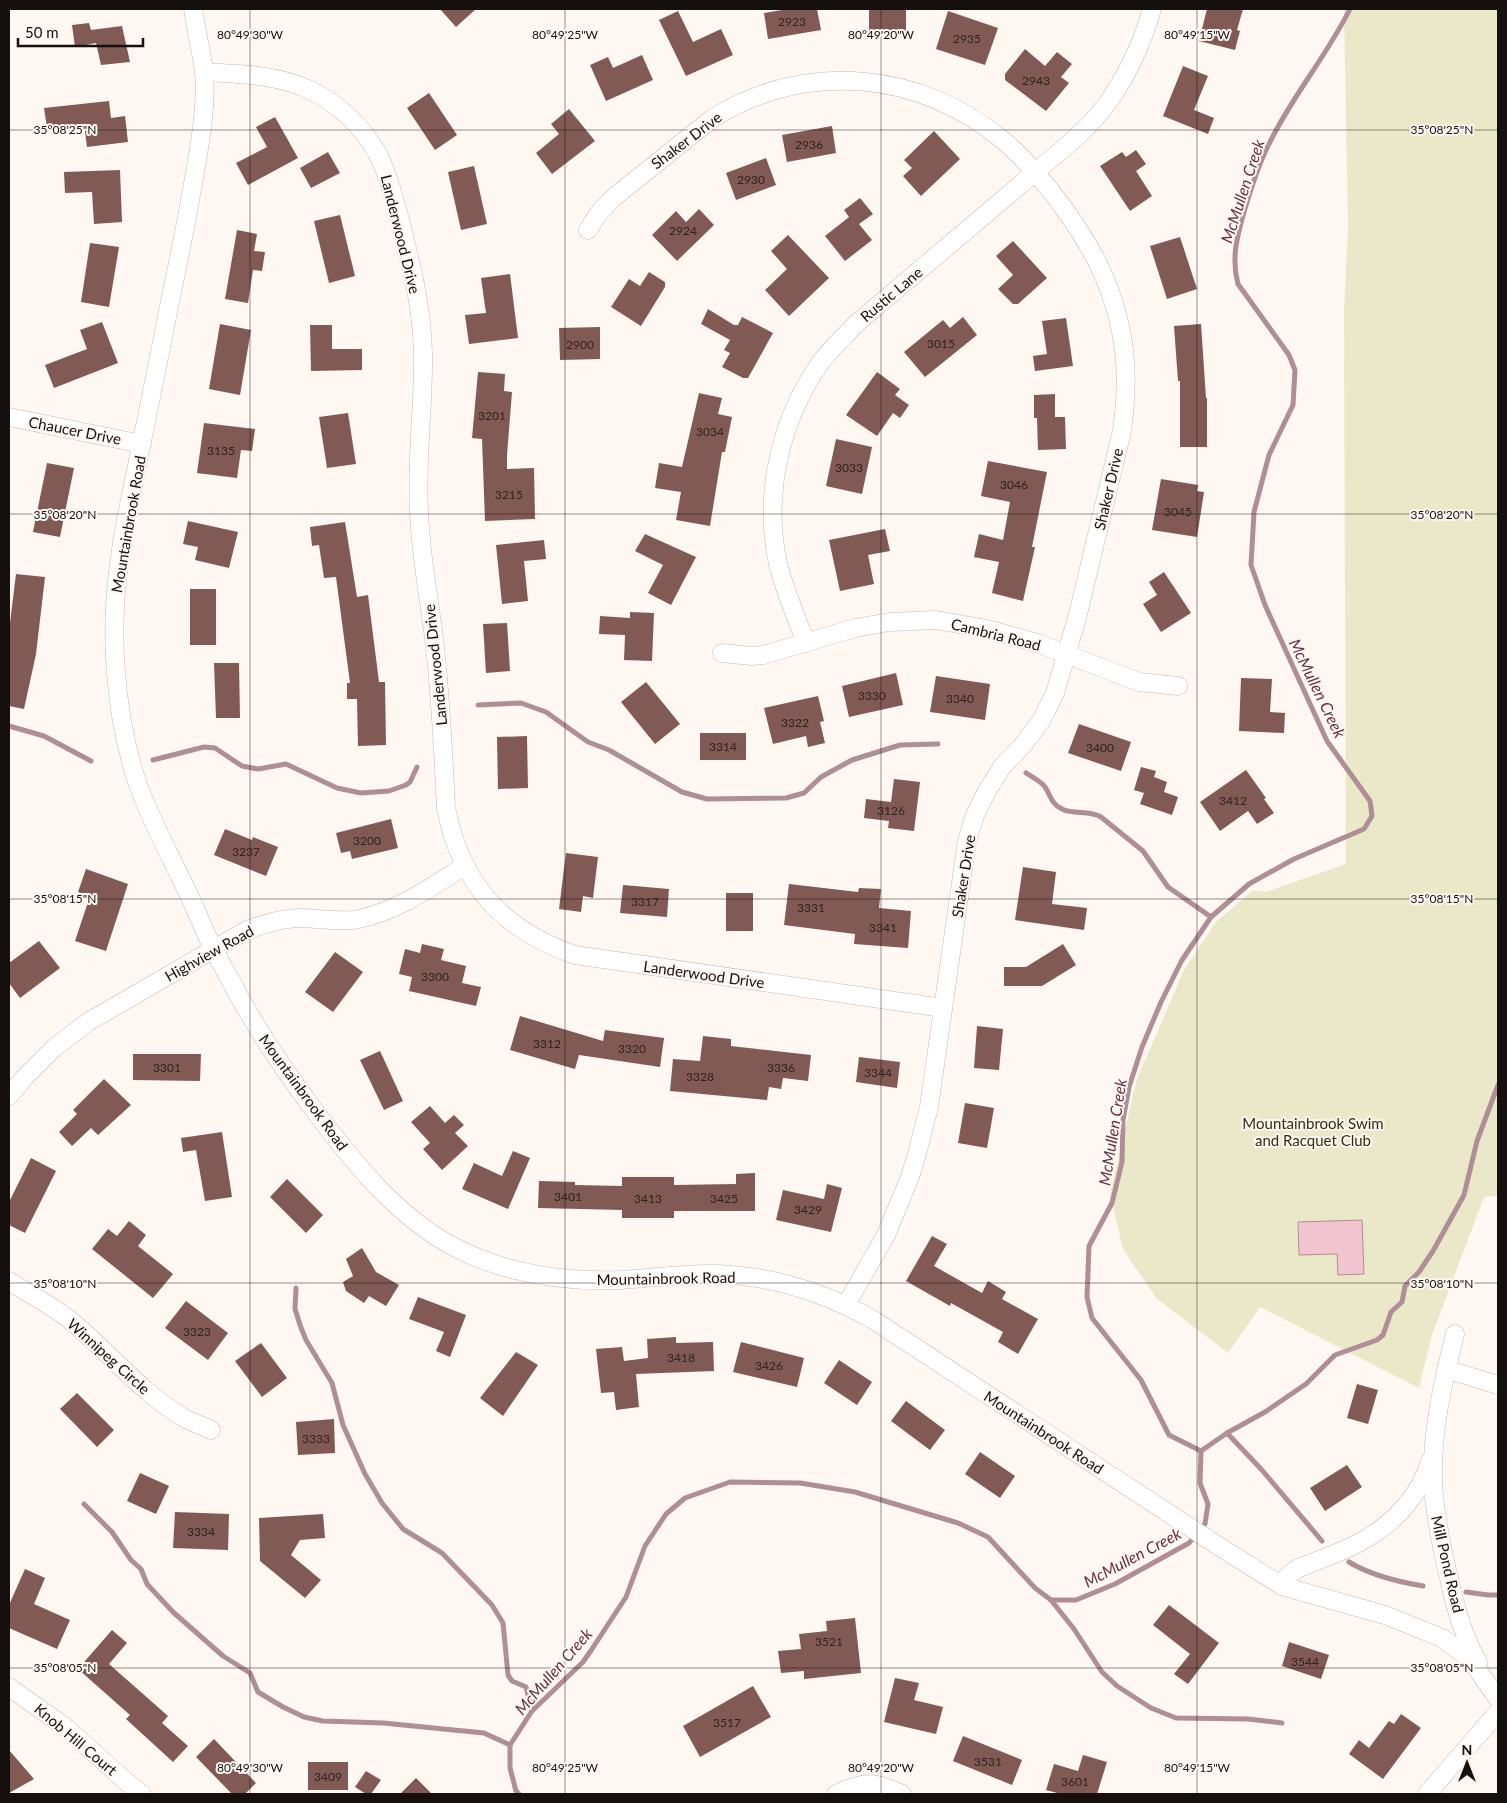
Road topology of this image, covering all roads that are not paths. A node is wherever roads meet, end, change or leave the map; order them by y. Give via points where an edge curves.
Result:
1 (193, 9) edge
2 (1152, 9) edge
3 (204, 72) junction
4 (1035, 172) junction
5 (588, 230) dead end
6 (9, 417) edge
7 (142, 444) junction
8 (806, 643) junction
9 (722, 653) dead end
10 (1067, 654) junction
11 (1178, 686) dead end
12 (465, 866) junction
13 (214, 949) junction
14 (943, 1008) junction
15 (9, 1096) edge
16 (9, 1281) edge
17 (846, 1305) junction
18 (1455, 1334) dead end
19 (1446, 1369) junction
20 (1498, 1385) edge
21 (211, 1430) dead end
22 (1435, 1438) junction
23 (1282, 1586) junction
24 (9, 1687) edge
25 (1498, 1698) edge
26 (1498, 1712) edge
27 (142, 1794) edge
28 (836, 1794) edge
29 (902, 1794) edge
30 (1427, 1794) edge

1 - 3 street, Mountainbrook Road
2 - 4 street, Rustic Lane via 1139,49 1112,96 1083,130
3 - 7 street, Mountainbrook Road via 200,143
3 - 12 street, Landerwood Drive via 284,80 324,97 362,131 382,162 391,187 420,309 423,351 418,510 440,698 446,808
4 - 5 street, Shaker Drive via 991,131 930,96 882,84 815,82 753,98 713,118 613,198
4 - 8 street, Rustic Lane via 857,323 822,361 792,412 775,472 772,505 778,565
4 - 10 street, Shaker Drive via 1096,256 1120,323 1125,359 1122,431
6 - 7 street, Chaucer Drive
7 - 13 street, Mountainbrook Road via 120,555 114,604 116,677 123,727 150,816
8 - 9 street, Cambria Road via 752,656
8 - 10 street, Cambria Road via 855,628 889,622 936,620 987,629
10 - 11 street, Cambria Road via 1139,682
10 - 14 street, Shaker Drive via 1055,693 1041,721 993,780 975,815 967,841
12 - 13 street, Highview Road via 383,912 358,919 275,921 247,930
12 - 14 street, Landerwood Drive via 501,914 548,946 575,955
13 - 15 street, Highview Road via 88,1022 54,1048
13 - 17 street, Mountainbrook Road via 250,1016 334,1137 382,1192 417,1223 455,1247 486,1262 552,1278 622,1280 705,1274 762,1278 800,1286
14 - 17 street, Shaker Drive via 929,1107 918,1154 886,1235
16 - 21 street, Winnipeg Circle via 69,1320 155,1397 186,1419
17 - 23 street, Mountainbrook Road
18 - 19 street, Mill Pond Road
19 - 20 street
19 - 22 street, Mill Pond Road
22 - 23 street via 1430,1463 1420,1484 1406,1505 1386,1525 1363,1541 1295,1570
22 - 25 street, Mill Pond Road via 1434,1495 1440,1540 1464,1634
23 - 25 street, Mountainbrook Road via 1385,1614 1442,1638 1471,1660
24 - 27 street, Knob Hill Court via 64,1726
26 - 30 street
28 - 29 street via 865,1784 885,1786

